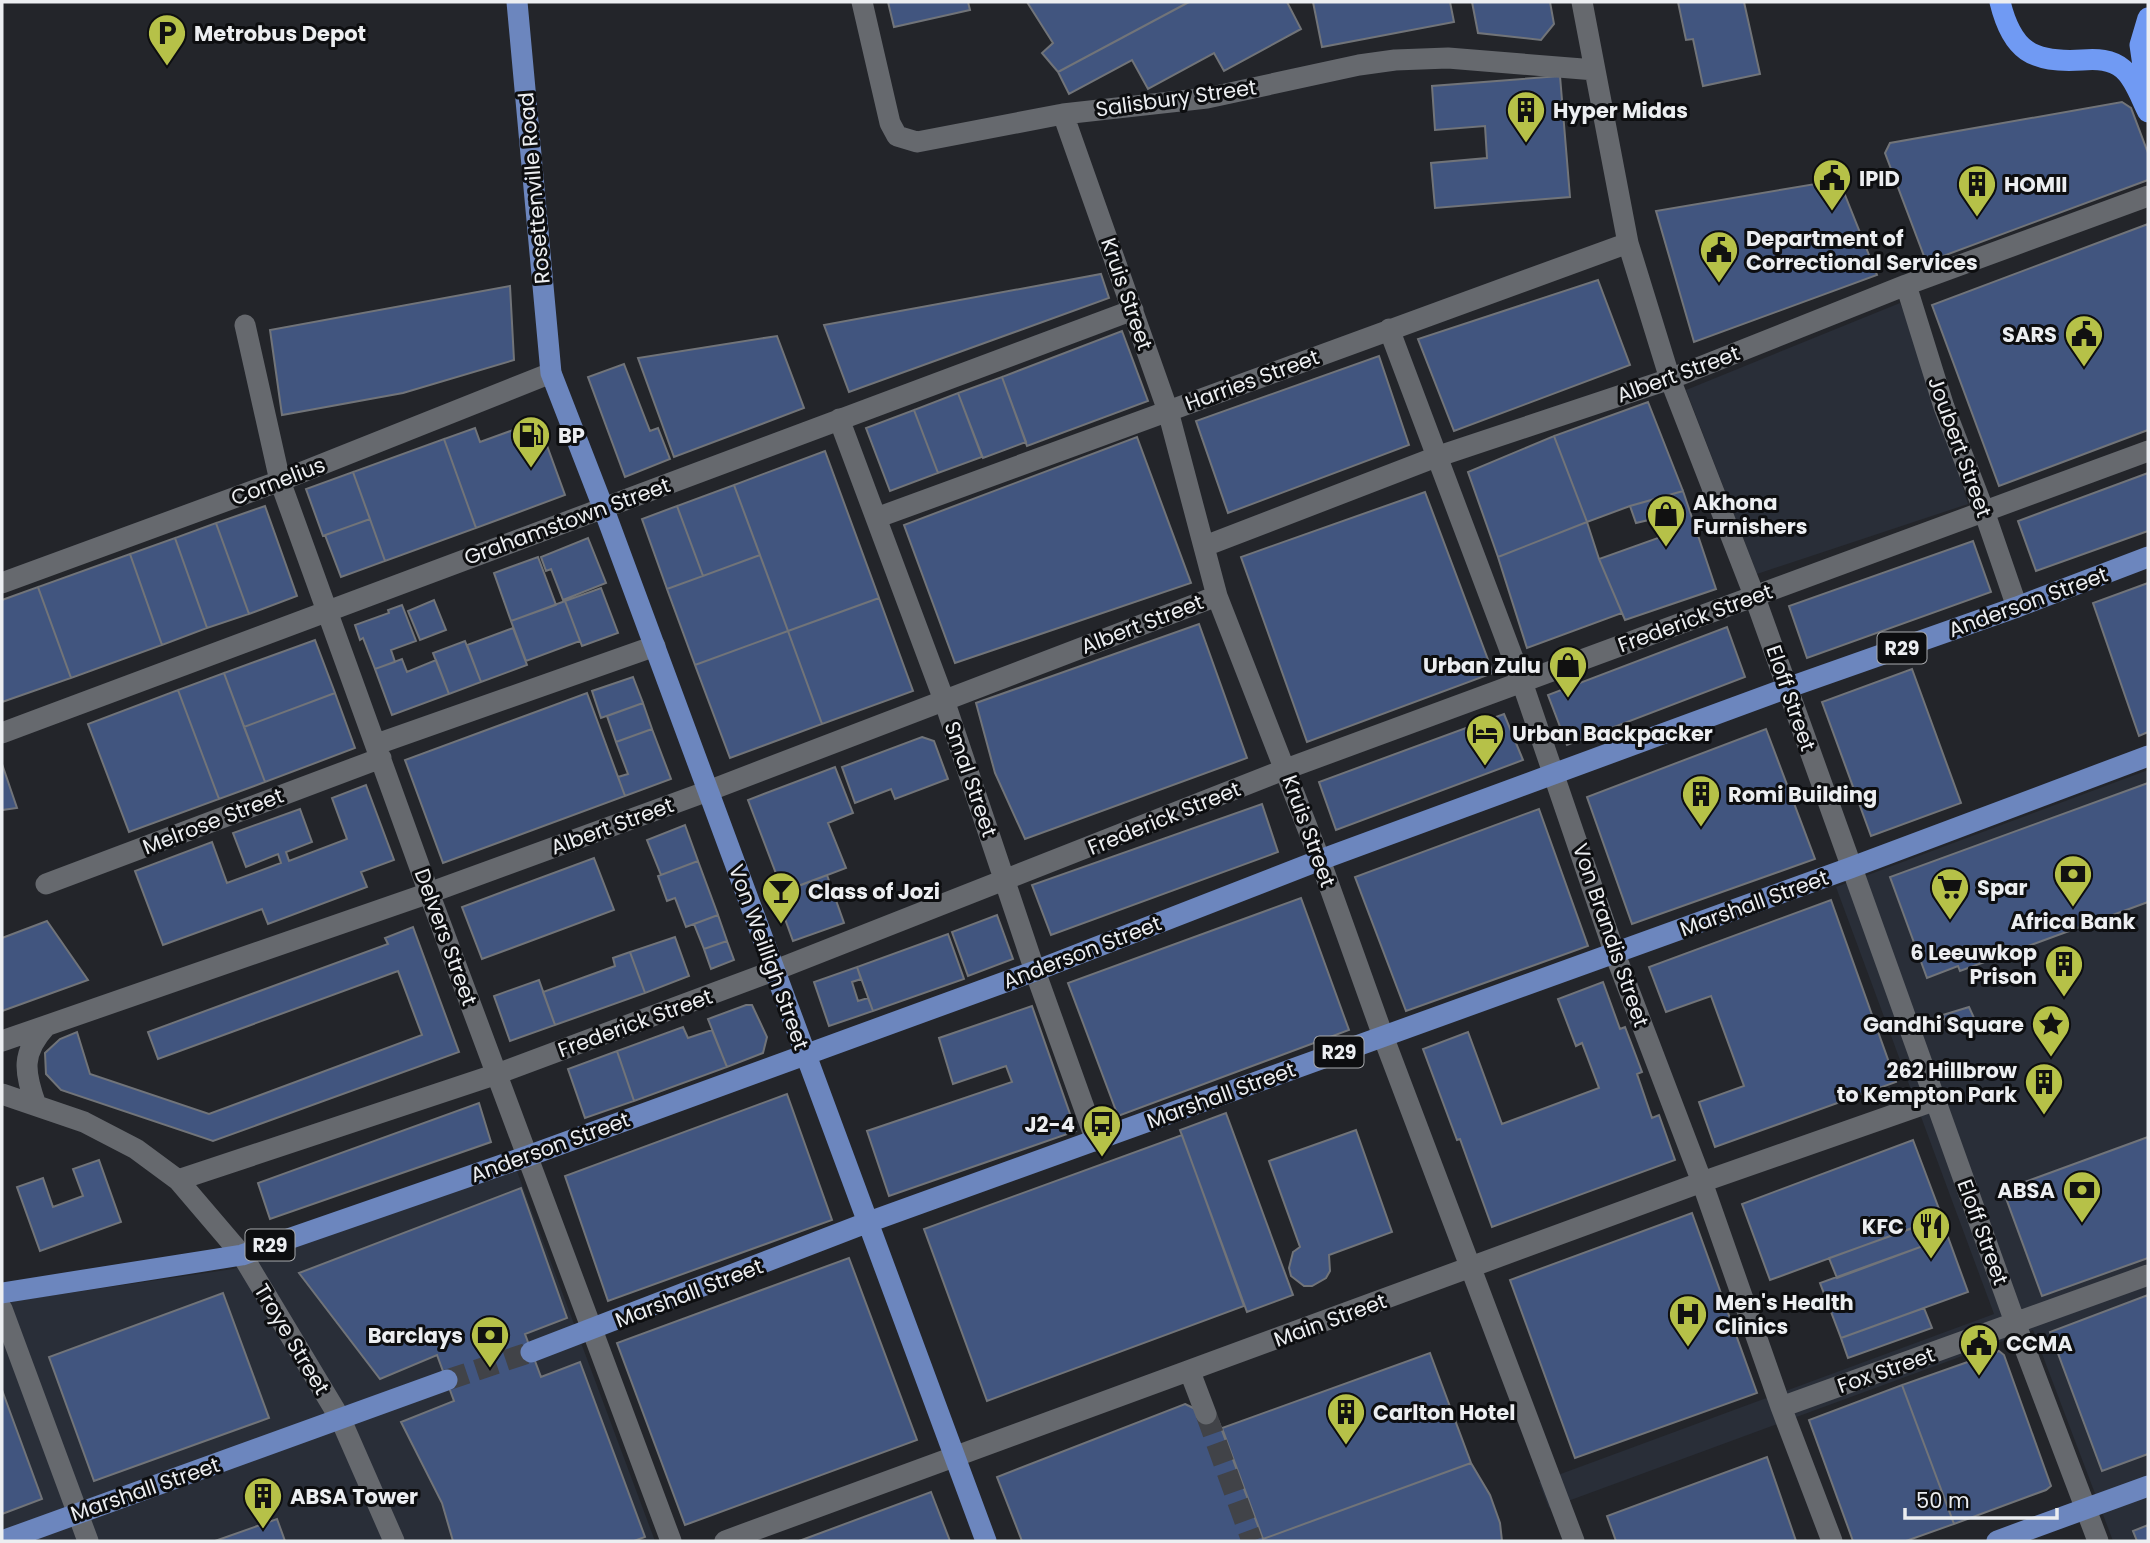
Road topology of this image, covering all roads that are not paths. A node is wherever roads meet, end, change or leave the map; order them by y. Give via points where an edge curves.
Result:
1 (517, 2) edge
2 (862, 2) edge
3 (1582, 2) edge
4 (2000, 2) edge
5 (2148, 18) edge
6 (1595, 70) junction
7 (2148, 100) edge
8 (2148, 111) edge
9 (1063, 114) junction
10 (2148, 196) edge
11 (1628, 243) junction
12 (1906, 285) junction
13 (1132, 310) junction
14 (245, 325) dead end
15 (1389, 329) junction
16 (551, 373) junction
17 (1670, 379) junction
18 (1168, 411) junction
19 (839, 419) junction
20 (2148, 451) edge
21 (1436, 457) junction
22 (280, 481) junction
23 (603, 507) junction
24 (1984, 511) junction
25 (876, 518) junction
26 (1205, 546) junction
27 (2148, 557) edge
28 (4, 576) edge
29 (1754, 595) junction
30 (1217, 596) junction
31 (2017, 607) junction
32 (328, 610) junction
33 (655, 646) junction
34 (1521, 682) junction
35 (1787, 688) junction
36 (944, 700) junction
37 (2, 733) edge
38 (379, 751) junction
39 (2148, 756) edge
40 (1286, 769) junction
41 (1555, 775) junction
42 (708, 790) junction
43 (1320, 860) junction
44 (1850, 868) junction
45 (1006, 881) junction
46 (46, 884) dead end
47 (429, 893) junction
48 (1615, 954) junction
49 (774, 971) junction
50 (1035, 971) junction
51 (46, 1026) junction
52 (1383, 1036) junction
53 (2, 1041) edge
54 (806, 1055) junction
55 (497, 1074) junction
56 (2, 1094) edge
57 (1936, 1100) junction
58 (36, 1105) junction
59 (1097, 1140) junction
60 (528, 1156) junction
61 (178, 1180) junction
62 (1702, 1182) junction
63 (866, 1223) junction
64 (242, 1255) junction
65 (1472, 1268) junction
66 (2148, 1275) edge
67 (2, 1293) edge
68 (2, 1309) edge
69 (2016, 1325) junction
70 (592, 1331) junction
71 (531, 1352) tunnel mouth
72 (1190, 1372) junction
73 (447, 1380) tunnel mouth
74 (1781, 1408) junction
75 (1206, 1414) tunnel mouth
76 (341, 1420) junction
77 (953, 1456) junction
78 (2148, 1486) edge
79 (2086, 1509) junction
80 (77, 1513) junction
81 (2, 1541) edge
82 (88, 1541) edge
83 (394, 1541) edge
84 (671, 1541) edge
85 (725, 1541) edge
86 (986, 1541) edge
87 (1574, 1541) edge
88 (1832, 1541) edge
89 (1997, 1541) edge
90 (2098, 1541) edge

1 - 16 main road, Rosettenville Road
2 - 9 street, Salisbury Street via 897,136 918,142
3 - 6 street, Eloff Street
4 - 8 highway via 2008,29 2024,50 2050,61 2109,61 2128,75
5 - 7 highway via 2140,45
6 - 9 street, Salisbury Street via 1448,58 1395,60 1207,98
6 - 11 street, Eloff Street
9 - 13 street, Kruis Street
10 - 12 street, Albert Street
11 - 15 street, Harries Street
11 - 17 street, Eloff Street
12 - 17 street, Albert Street
12 - 24 street, Joubert Street via 1944,407
13 - 18 street, Kruis Street
13 - 19 street, Grahamstown Street
14 - 22 street, Delvers Street
15 - 18 street, Harries Street
15 - 21 street, Von Brandis Street
16 - 22 street, Cornelius
16 - 23 main road, Von Weilligh Street
17 - 21 street, Albert Street
17 - 29 street, Eloff Street
18 - 25 street, Harries Street
18 - 26 street, Kruis Street
19 - 23 street, Grahamstown Street
19 - 25 street, Smal Street
20 - 24 street, Frederick Street
21 - 26 street, Albert Street
21 - 34 street, Von Brandis Street
22 - 28 street, Cornelius
22 - 32 street, Delvers Street
23 - 32 street, Grahamstown Street
23 - 33 main road, Von Weilligh Street
24 - 29 street, Frederick Street
24 - 31 street, Joubert Street
25 - 36 street, Smal Street
26 - 30 street, Kruis Street
27 - 31 main road, Anderson Street / R29
29 - 34 street, Frederick Street
29 - 35 street, Eloff Street
30 - 36 street, Albert Street
30 - 40 street, Kruis Street
31 - 35 main road, Anderson Street / R29
32 - 37 street, Grahamstown Street
32 - 38 street, Delvers Street
33 - 38 street, Melrose Street
33 - 42 main road, Von Weilligh Street
34 - 40 street, Frederick Street
34 - 41 street, Von Brandis Street
35 - 41 main road, Anderson Street / R29
35 - 44 street, Eloff Street
36 - 42 street, Albert Street
36 - 45 street, Smal Street
38 - 46 street, Melrose Street
38 - 47 street, Delvers Street
39 - 44 main road, Marshall Street / R29
40 - 43 street, Kruis Street
40 - 45 street, Frederick Street
41 - 43 main road, Anderson Street / R29
41 - 48 street, Von Brandis Street
42 - 47 street, Albert Street
42 - 49 main road, Von Weilligh Street
43 - 50 main road, Anderson Street / R29
43 - 52 street, Kruis Street
44 - 48 main road, Marshall Street / R29
44 - 57 street, Eloff Street
45 - 49 street, Frederick Street
45 - 50 street, Smal Street
47 - 51 street, Albert Street
47 - 55 street, Delvers Street
48 - 52 main road, Marshall Street / R29
48 - 62 street, Von Brandis Street
49 - 54 main road, Von Weilligh Street
49 - 55 street, Frederick Street
50 - 54 main road, Anderson Street / R29
50 - 59 street, Smal Street
51 - 53 street, Albert Street
51 - 58 street via 33,1039 27,1059
52 - 59 main road, Marshall Street / R29
52 - 65 street, Kruis Street
54 - 60 main road, Anderson Street / R29
54 - 63 main road, Von Weilligh Street
55 - 60 street, Delvers Street
55 - 61 street, Frederick Street
56 - 58 street, Troye Street
57 - 62 street, Main Street
57 - 69 street, Eloff Street
58 - 61 street, Troye Street via 84,1122 136,1149
59 - 63 main road, Marshall Street / R29
60 - 64 main road, Anderson Street / R29
60 - 70 street, Delvers Street
61 - 64 street, Troye Street
62 - 65 street, Main Street
62 - 74 street, Von Brandis Street
63 - 70 main road, Marshall Street / R29
63 - 77 main road, Von Weilligh Street
64 - 67 main road, Anderson Street / R29
64 - 76 street, Troye Street
65 - 72 street, Main Street
65 - 87 street, Kruis Street
66 - 69 street, Fox Street
68 - 80 street
69 - 74 street, Fox Street
69 - 79 street, Eloff Street
70 - 71 main road, Marshall Street / R29
70 - 84 street, Delvers Street
72 - 75 street
72 - 77 street, Main Street
73 - 76 main road, Marshall Street
74 - 88 street, Von Brandis Street
76 - 80 main road, Marshall Street
76 - 83 street, Troye Street
77 - 85 street, Main Street
77 - 86 main road, Von Weilligh Street
78 - 79 main road
79 - 89 main road
79 - 90 street, Eloff Street
80 - 81 main road, Marshall Street
80 - 82 street

